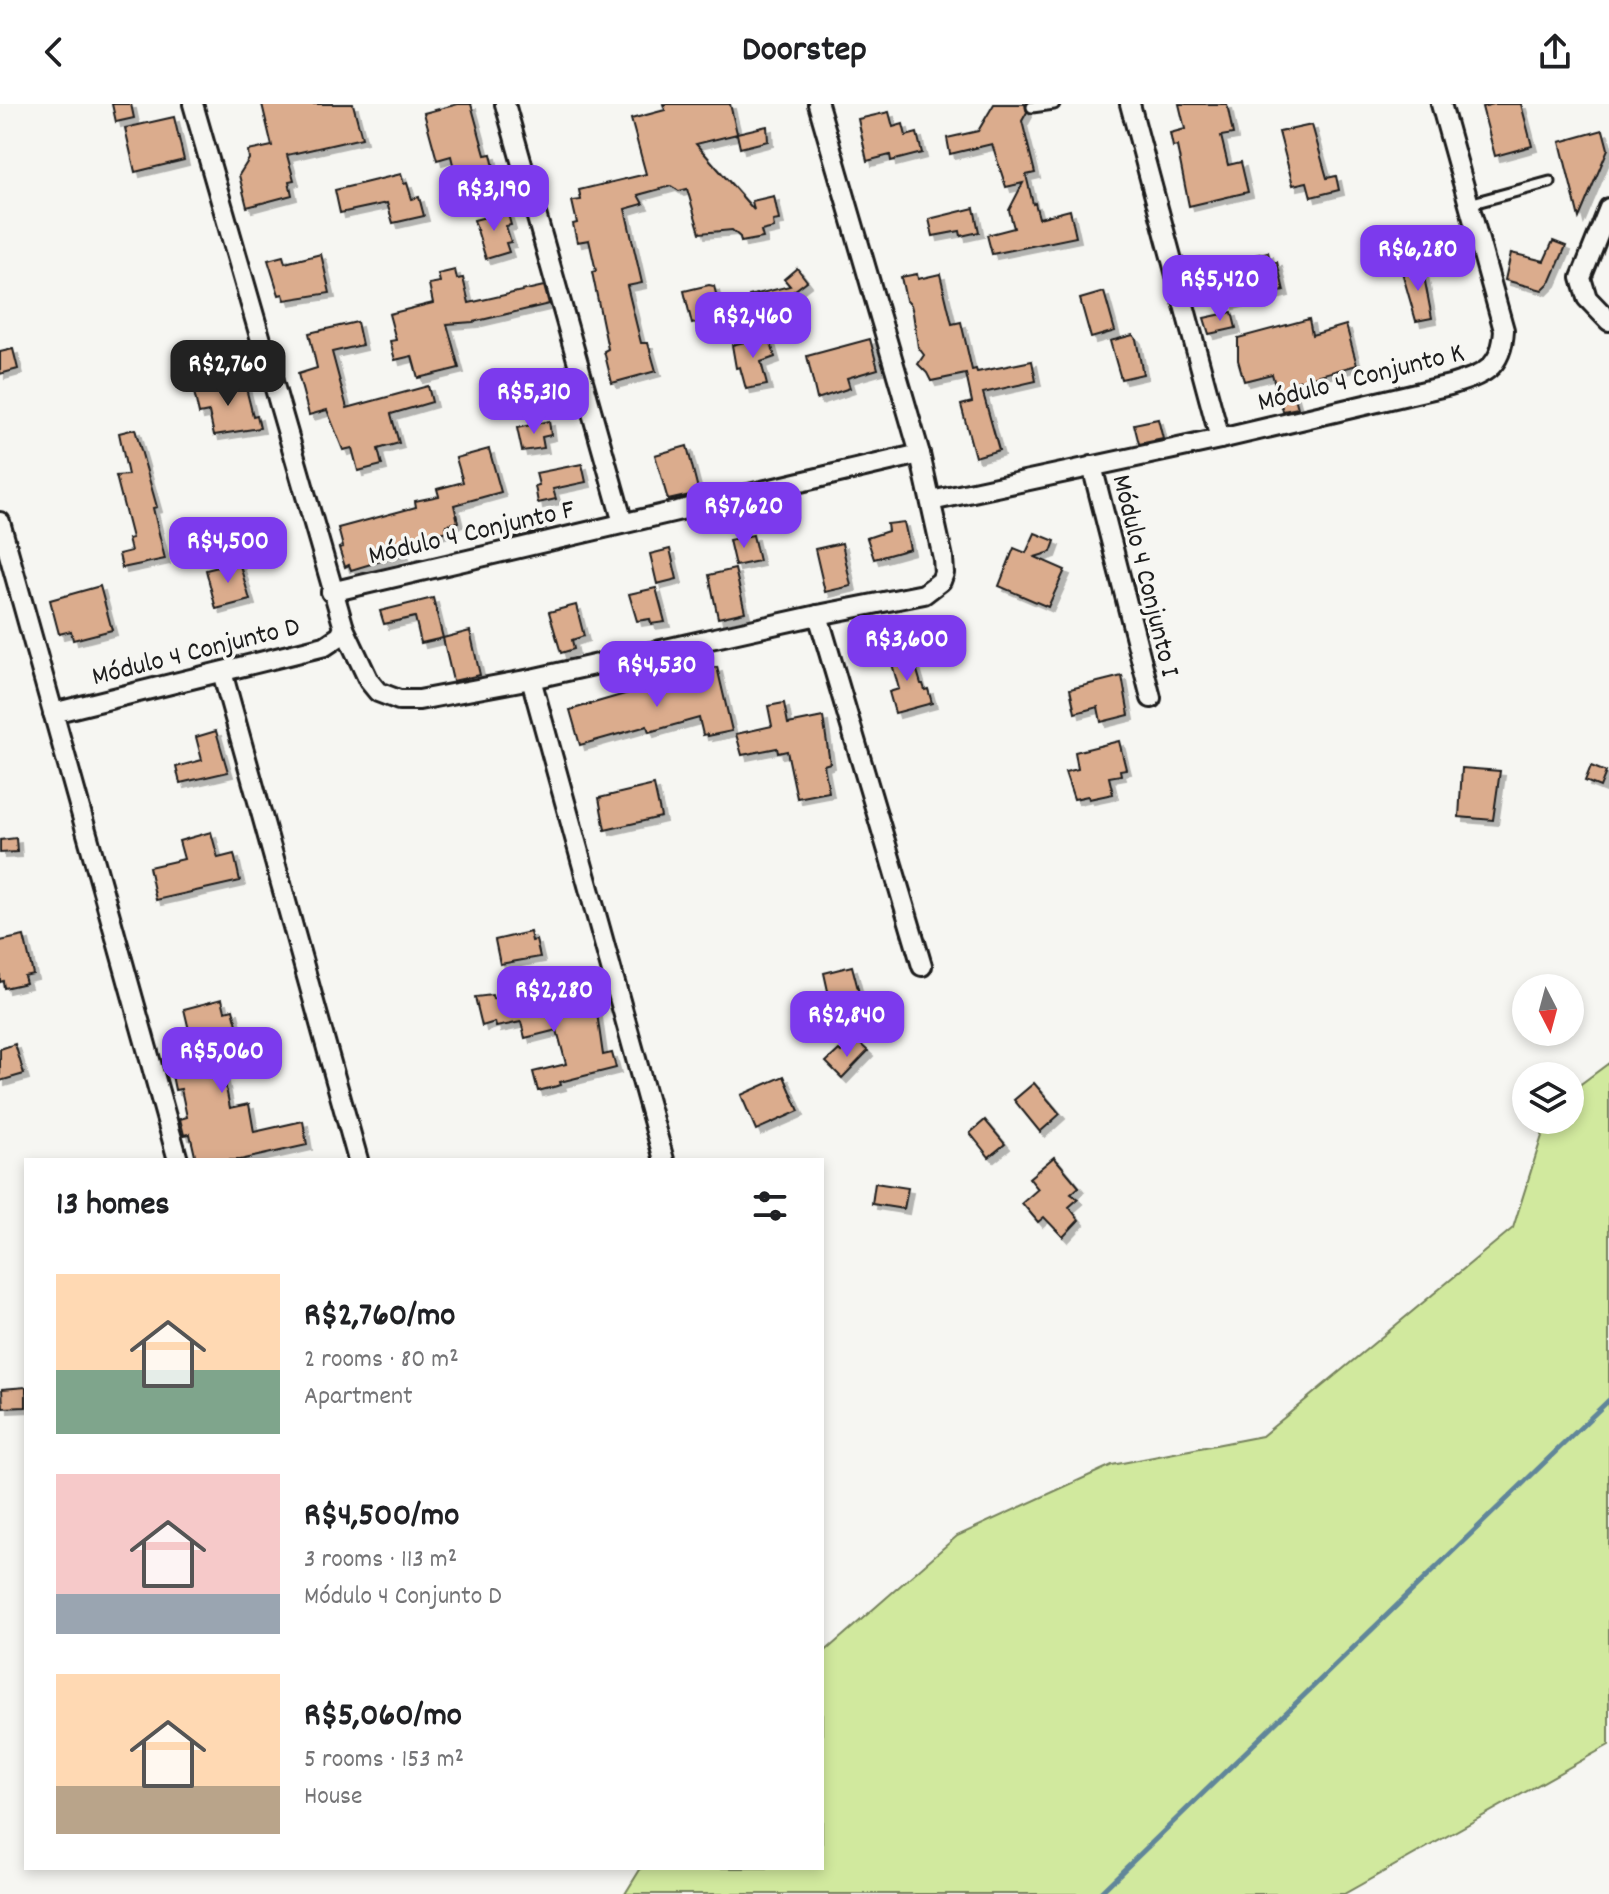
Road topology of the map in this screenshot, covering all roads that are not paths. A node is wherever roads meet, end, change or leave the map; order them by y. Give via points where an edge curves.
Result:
1 (193, 104) edge
2 (505, 104) edge
3 (818, 104) edge
4 (1054, 104) edge
5 (1130, 104) edge
6 (1441, 104) edge
7 (1032, 107) dead end
8 (1550, 182) dead end
9 (1469, 204) junction
10 (1609, 208) edge
11 (1609, 321) edge
12 (1220, 439) junction
13 (920, 454) junction
14 (1092, 466) junction
15 (931, 501) junction
16 (0, 522) edge
17 (623, 523) junction
18 (331, 592) junction
19 (818, 615) junction
20 (344, 628) junction
21 (222, 672) junction
22 (531, 679) junction
23 (1151, 698) dead end
24 (53, 713) junction
25 (922, 966) dead end
26 (177, 1158) edge
27 (357, 1158) edge
28 (663, 1158) edge

1 - 18 street
2 - 17 street
3 - 13 street
4 - 7 lane
5 - 12 street
6 - 9 street
8 - 9 lane
9 - 12 street, Módulo 4 Conjunto K via 1504,330 1503,348 1490,369 1475,378
10 - 11 street via 1581,278 1587,298
12 - 14 street, Módulo 4 Conjunto K
13 - 15 street
13 - 17 street, Módulo 4 Conjunto F
14 - 15 street, Módulo 4 Conjunto K
14 - 23 street, Módulo 4 Conjunto I
15 - 19 street via 943,558 941,581 924,594
16 - 24 street
17 - 18 street, Módulo 4 Conjunto F
18 - 20 street
19 - 22 street
19 - 25 street
20 - 21 street, Módulo 4 Conjunto D via 325,646
20 - 22 street via 369,681 386,697 419,700
21 - 24 street, Módulo 4 Conjunto D
21 - 27 street
22 - 28 street
24 - 26 street

